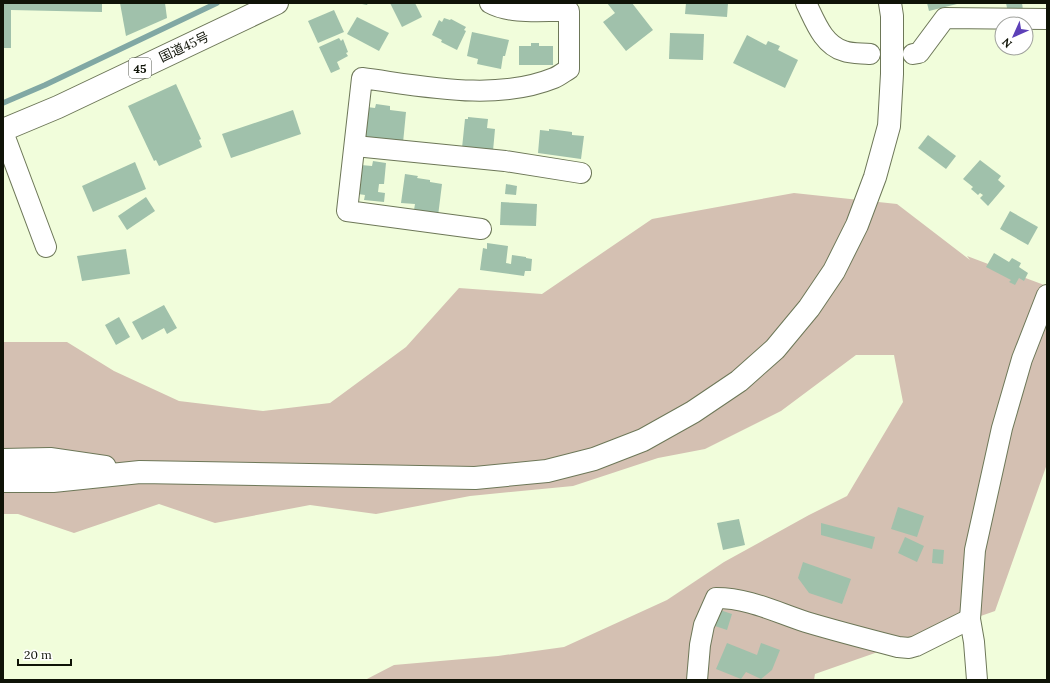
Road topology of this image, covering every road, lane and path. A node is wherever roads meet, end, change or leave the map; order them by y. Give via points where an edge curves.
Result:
1 (276, 3) edge
2 (490, 3) edge
3 (806, 3) edge
4 (890, 3) edge
5 (1047, 19) edge
6 (870, 54) dead end
7 (913, 54) dead end
8 (3, 131) edge
9 (355, 146) junction
10 (581, 173) dead end
11 (481, 229) dead end
12 (46, 247) dead end
13 (1047, 295) edge
14 (3, 460) edge
15 (140, 472) junction
16 (3, 481) edge
17 (970, 619) junction
18 (697, 680) edge
19 (977, 680) edge

1 - 8 highway, 国道45号 / 45
2 - 9 street via 516,10 570,11 569,69 554,78 525,87 478,91 362,78
3 - 6 street via 818,28 829,43 844,51
4 - 15 highway via 892,74 889,126 875,177 857,225 834,271 809,308 775,349 739,381 694,412 643,440 594,459 547,470 475,478
5 - 7 street via 945,18 919,53
8 - 12 street
9 - 10 street via 505,161
9 - 11 street via 347,211
13 - 17 street via 1022,359 1002,428 975,550
14 - 15 highway via 50,460
15 - 16 highway via 53,481
17 - 18 street via 909,648 806,622 748,602 716,598 704,625
17 - 19 street

